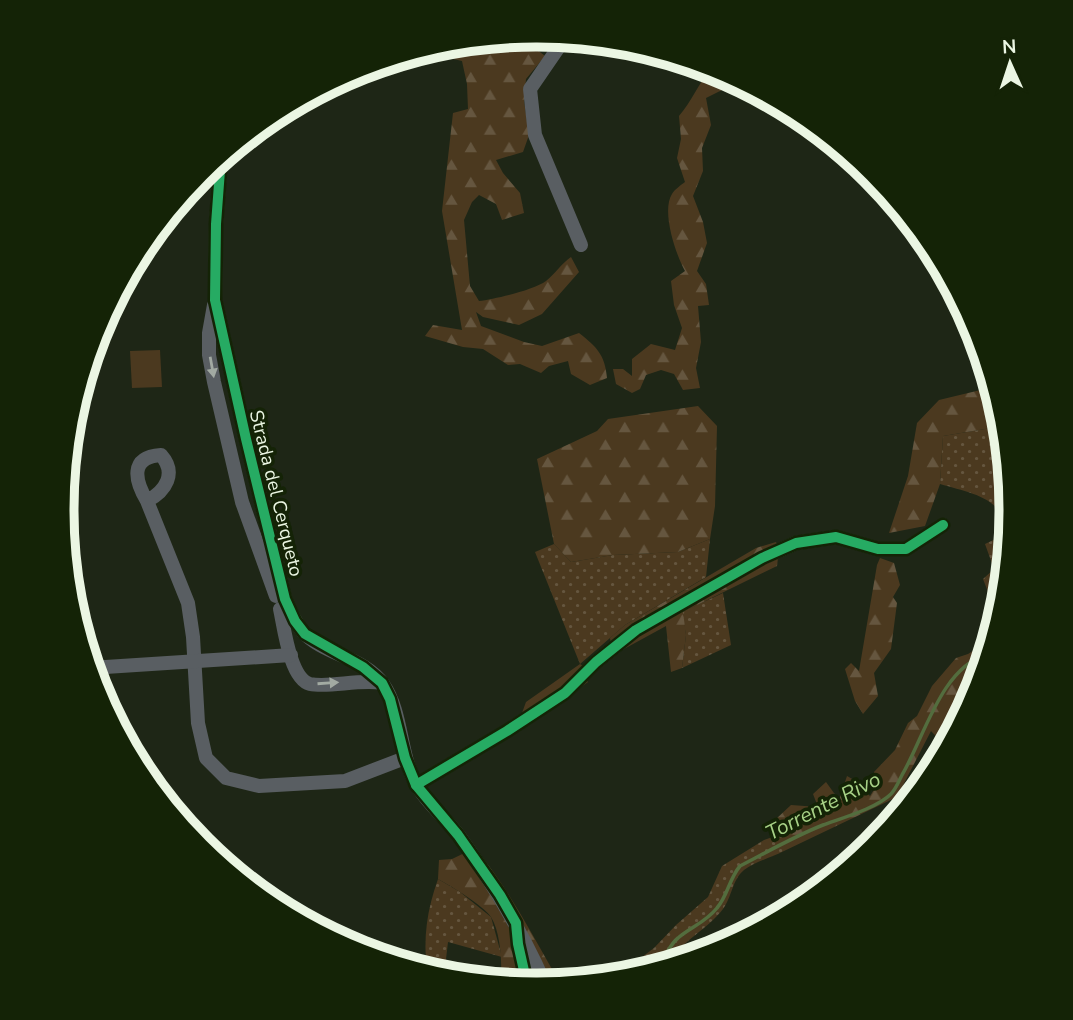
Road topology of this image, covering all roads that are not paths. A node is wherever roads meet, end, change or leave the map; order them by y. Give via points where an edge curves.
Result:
1 (558, 48) edge
2 (220, 173) edge
3 (581, 245) dead end
4 (215, 300) junction
5 (147, 501) dead end
6 (943, 526) dead end
7 (281, 609) junction
8 (295, 621) junction
9 (291, 655) junction
10 (195, 661) junction
11 (101, 667) edge
12 (382, 683) junction
13 (405, 758) junction
14 (416, 785) junction
15 (516, 923) junction
16 (524, 973) edge
17 (540, 973) edge

1 - 3 street via 530,89 535,135
2 - 4 street, Strada del Cerqueto
4 -> 7 street, Strada del Cerqueto via 209,333 214,382 242,502
4 - 8 street, Strada del Cerqueto via 285,600
5 - 10 street via 188,603
6 - 14 street via 906,549 878,549 836,537 796,543 762,558 636,630 565,693
7 - 8 street, Strada del Cerqueto
7 - 9 street, Strada del Cerqueto
8 - 12 street, Strada del Cerqueto via 304,634
9 - 10 street
9 -> 12 street, Strada del Cerqueto via 298,675 312,684
10 - 11 street
10 - 13 street via 198,723 206,758 226,778 260,786 345,781
12 - 13 street
13 - 14 street
14 - 15 street via 458,835
15 - 16 street
15 - 17 street

